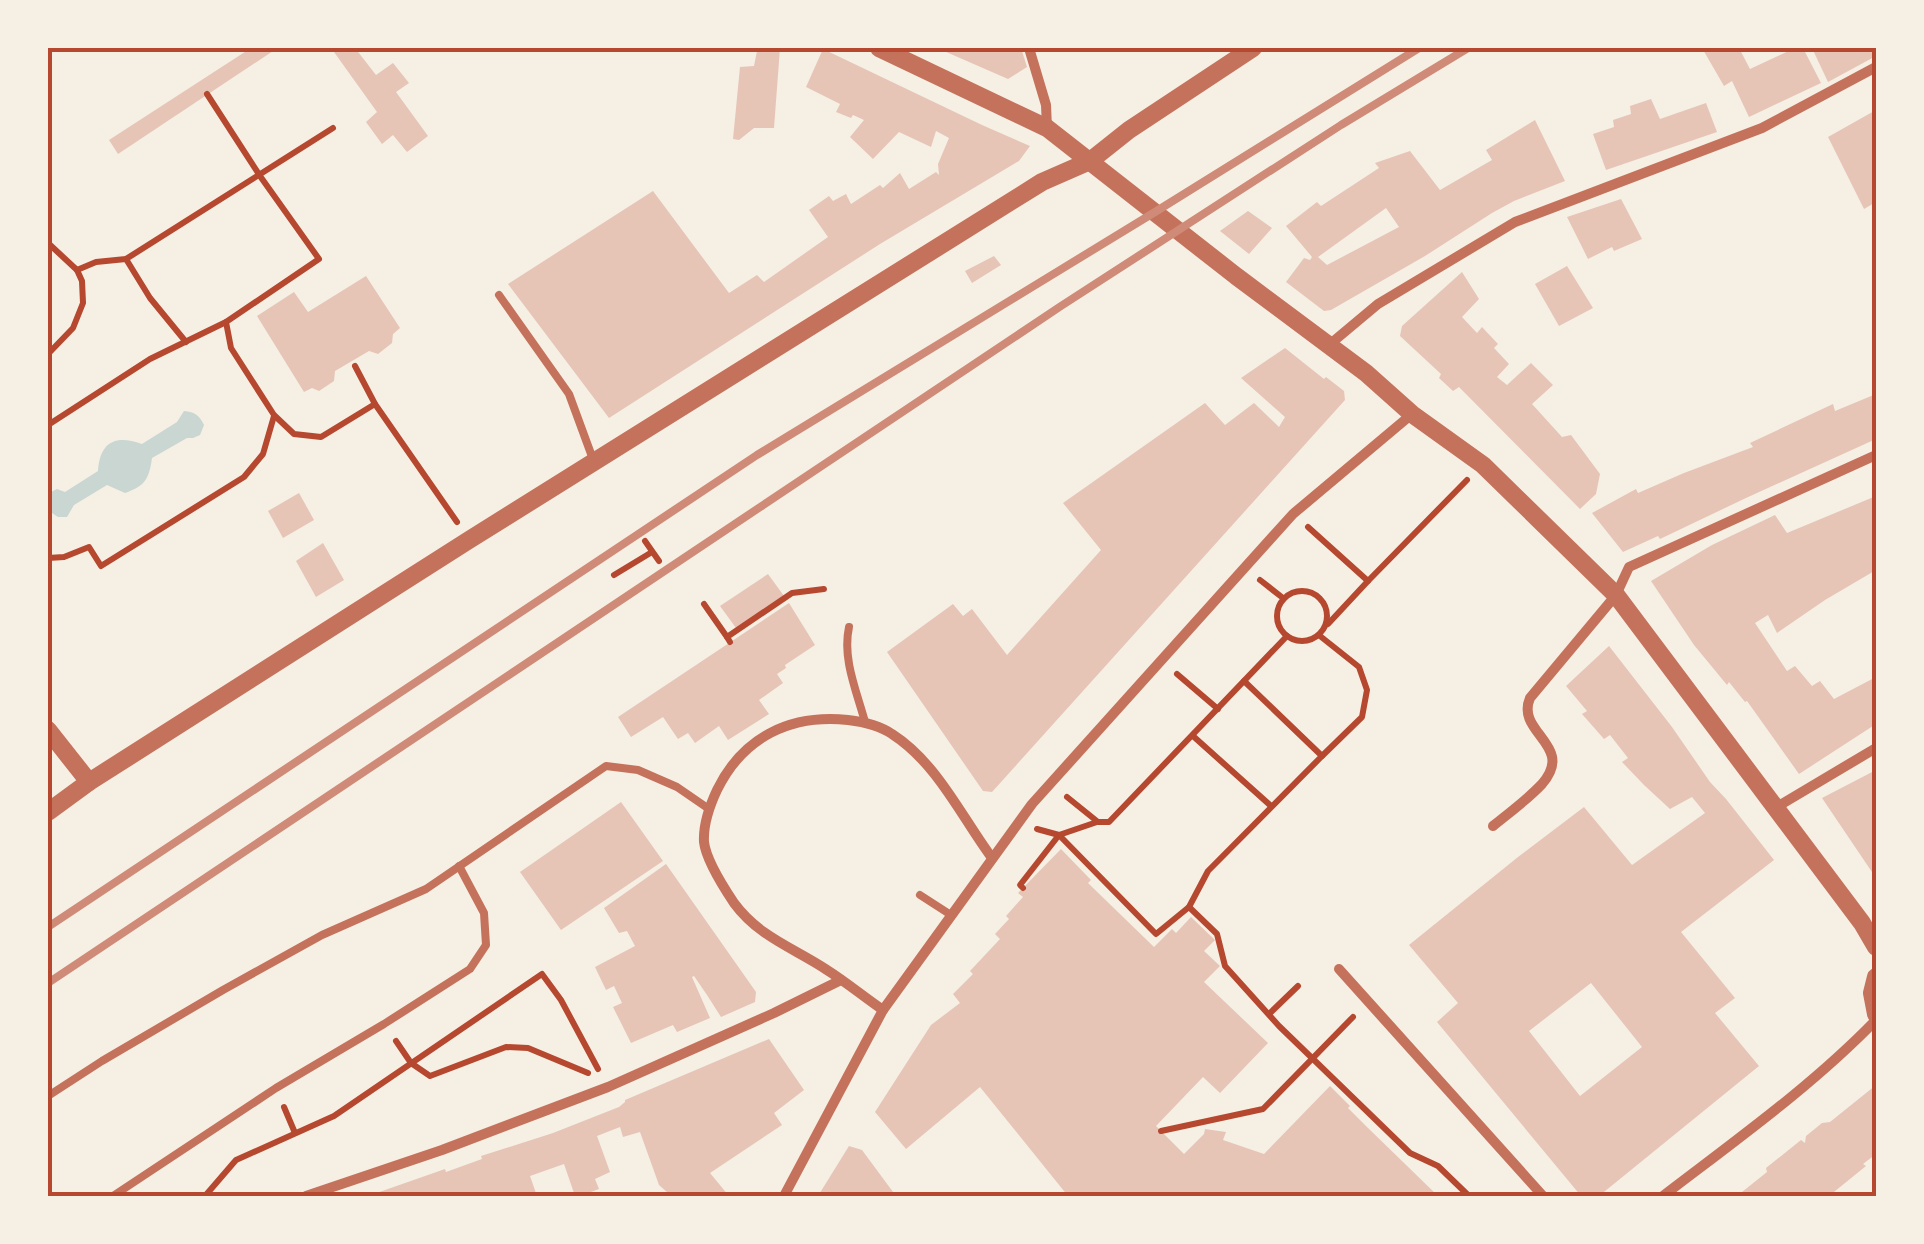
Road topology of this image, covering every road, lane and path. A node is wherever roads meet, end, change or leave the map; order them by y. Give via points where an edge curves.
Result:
1 (879, 48) edge
2 (1028, 48) edge
3 (1253, 48) edge
4 (1876, 67) edge
5 (207, 94) dead end
6 (333, 128) dead end
7 (1047, 128) junction
8 (1090, 161) junction
9 (260, 176) junction
10 (48, 243) edge
11 (126, 259) junction
12 (77, 270) junction
13 (499, 296) dead end
14 (226, 322) junction
15 (186, 342) junction
16 (1329, 345) junction
17 (48, 354) edge
18 (355, 366) dead end
19 (375, 404) junction
20 (1412, 414) junction
21 (274, 415) junction
22 (48, 425) edge
23 (1876, 455) edge
24 (594, 462) junction
25 (1483, 466) junction
26 (1293, 514) junction
27 (469, 540) junction
28 (644, 542) dead end
29 (652, 552) junction
30 (48, 558) edge
31 (658, 561) dead end
32 (614, 576) dead end
33 (1368, 581) junction
34 (824, 588) dead end
35 (1616, 595) junction
36 (704, 604) dead end
37 (1326, 626) junction
38 (849, 627) dead end
39 (1286, 636) junction
40 (1320, 636) junction
41 (1160, 660) junction
42 (1244, 681) junction
43 (1218, 709) junction
44 (865, 722) junction
45 (48, 730) edge
46 (1193, 736) junction
47 (1876, 748) edge
48 (1322, 756) junction
49 (88, 782) junction
50 (1051, 783) junction
51 (1271, 806) junction
52 (708, 808) junction
53 (1776, 808) junction
54 (48, 812) edge
55 (1098, 822) junction
56 (1018, 824) junction
57 (1493, 826) dead end
58 (1058, 835) junction
59 (992, 858) junction
60 (459, 866) junction
61 (1023, 888) dead end
62 (920, 895) dead end
63 (1188, 908) junction
64 (951, 915) junction
65 (1876, 947) edge
66 (1338, 969) dead end
67 (1876, 977) edge
68 (842, 980) junction
69 (1298, 986) dead end
70 (1368, 1002) junction
71 (882, 1010) junction
72 (1269, 1014) junction
73 (1876, 1017) edge
74 (384, 1024) junction
75 (1311, 1058) junction
76 (411, 1063) junction
77 (48, 1096) edge
78 (1161, 1131) dead end
79 (113, 1196) edge
80 (204, 1196) edge
81 (306, 1196) edge
82 (784, 1196) edge
83 (1469, 1196) edge
84 (1544, 1196) edge
85 (1663, 1196) edge

1 - 7 street
2 - 7 street
3 - 8 street
4 - 16 street via 1762,128 1515,222 1378,304
5 - 9 path
6 - 9 path
7 - 8 street
8 - 16 street
8 - 24 street via 1042,182
9 - 11 path
9 - 14 path via 319,259
10 - 12 path
11 - 12 path
11 - 15 path
12 - 17 path via 83,303 73,328
13 - 24 lane via 569,394
14 - 15 path
14 - 21 path via 231,348
15 - 22 path
16 - 20 street
18 - 19 path
19 - 21 path via 321,438 294,434
19 - 27 path
20 - 25 street
20 - 26 street
21 - 30 path via 263,454 244,477 102,566 89,546
23 - 35 street via 1629,567
24 - 27 street
25 - 33 path
25 - 35 street
26 - 33 path
26 - 41 street
27 - 49 street
28 - 29 path
29 - 31 path
29 - 32 path
33 - 37 path
34 - 36 path via 792,592 728,639
35 - 53 street
35 - 57 street via 1530,698 1527,719 1553,759 1542,784
37 - 39 path via 1321,598 1294,592 1278,610
37 - 40 path
38 - 44 lane via 848,662
39 - 40 path
39 - 42 path
40 - 48 path via 1359,667 1367,690 1362,716
41 - 43 path
41 - 50 street
42 - 43 path
42 - 48 path
43 - 46 path
44 - 52 street via 821,717 759,738 728,769
44 - 59 street via 924,759
45 - 49 street
46 - 51 path
46 - 55 path via 1110,822
47 - 53 street
48 - 51 path
49 - 54 street
50 - 55 path
50 - 56 street
51 - 63 path via 1208,872
52 - 60 lane via 638,770 606,766
52 - 68 street via 704,842 736,906 770,939
53 - 65 street
55 - 58 path
56 - 58 path
56 - 59 street
58 - 61 path
58 - 63 path via 1156,934
59 - 64 street
60 - 74 lane via 484,913 486,945 470,969
60 - 77 lane via 426,889 223,990
62 - 64 lane
63 - 72 path via 1217,934 1225,966
64 - 71 street
66 - 70 street
67 - 73 street
68 - 71 street
68 - 81 street via 608,1087
69 - 72 path
70 - 75 path
70 - 84 street
71 - 82 street
72 - 75 path
73 - 85 street via 1850,1048
74 - 76 path
74 - 79 lane
75 - 78 path via 1263,1109
75 - 83 path via 1410,1153 1438,1166
76 - 76 path via 542,974 603,1079 528,1048 506,1047 430,1076
76 - 80 path via 334,1116 236,1160

